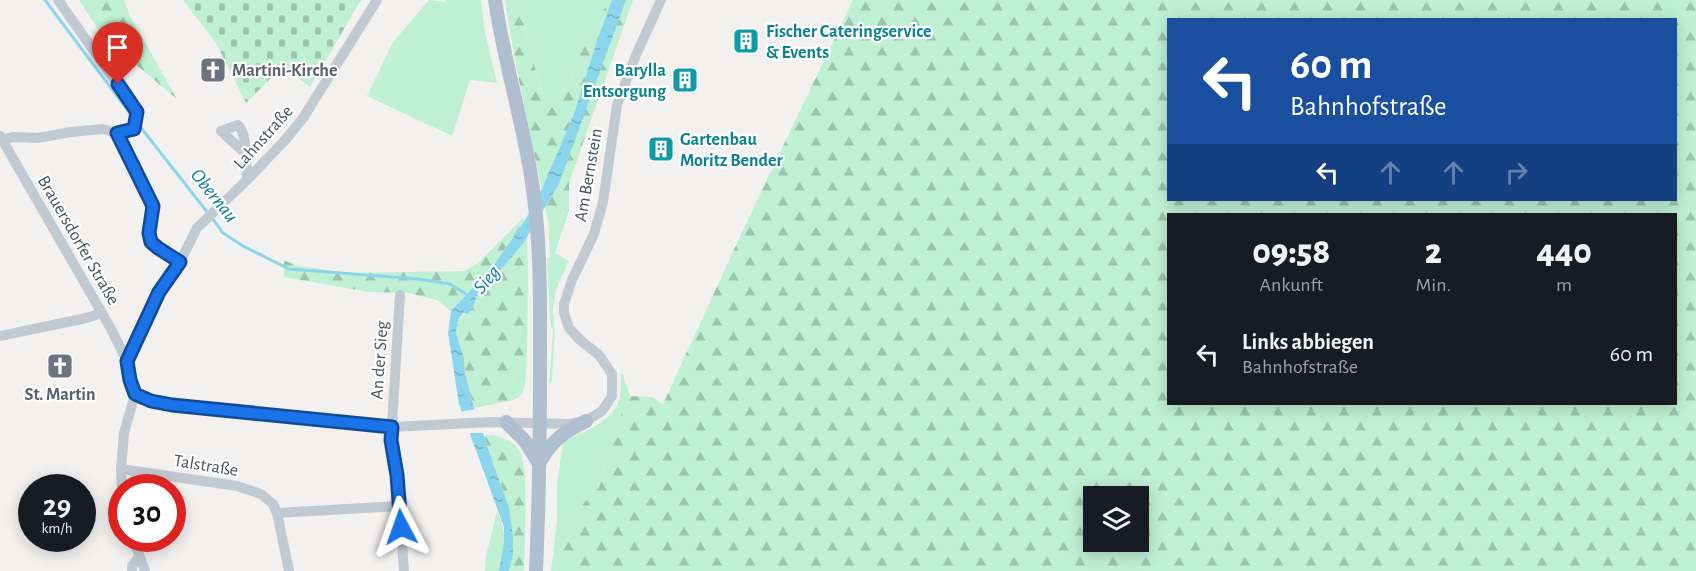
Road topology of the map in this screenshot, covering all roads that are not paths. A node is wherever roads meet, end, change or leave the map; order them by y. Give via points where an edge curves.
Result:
1 (58, 0) edge
2 (376, 0) edge
3 (495, 0) edge
4 (661, 0) edge
5 (117, 133) junction
6 (1, 138) edge
7 (245, 153) dead end
8 (247, 180) junction
9 (180, 262) junction
10 (400, 295) dead end
11 (102, 313) junction
12 (0, 336) edge
13 (127, 361) junction
14 (135, 394) junction
15 (586, 421) junction
16 (498, 422) junction
17 (540, 424) junction
18 (392, 427) junction
19 (539, 464) junction
20 (121, 470) junction
21 (121, 474) edge
22 (400, 506) junction
23 (277, 513) junction
24 (137, 552) edge
25 (139, 557) junction
26 (132, 571) edge
27 (145, 571) edge
28 (289, 571) edge
29 (404, 571) edge
30 (536, 571) edge

1 - 5 street via 137,112 134,129
2 - 8 street, Lahnstraße via 303,118
3 - 17 main road via 535,204 540,259
4 - 15 street, Am Bernstein via 617,105 600,213 564,304 569,328 599,355 612,374 612,396 602,411
5 - 6 street via 103,129 38,138
5 - 9 street via 153,206 151,242
6 - 11 street, Brauersdorfer Straße
7 - 8 street
8 - 9 street, Lahnstraße via 192,235
9 - 13 street, Lahnstraße via 159,292
10 - 18 street, An der Sieg
11 - 12 street
11 - 13 street, Brauersdorfer Straße
13 - 14 street
14 - 18 street via 172,405
14 - 20 street via 124,433
15 - 17 street
15 - 19 main road via 557,438
16 - 17 street
16 - 18 street
16 - 19 main road via 525,441
17 - 19 main road
18 - 22 street, An der Sieg
19 - 30 main road
20 - 21 street
20 - 23 street, Talstraße via 237,486 261,494
22 - 23 street
22 - 29 street, An der Sieg
23 - 28 street
24 - 25 street
25 - 26 street
25 - 27 street

